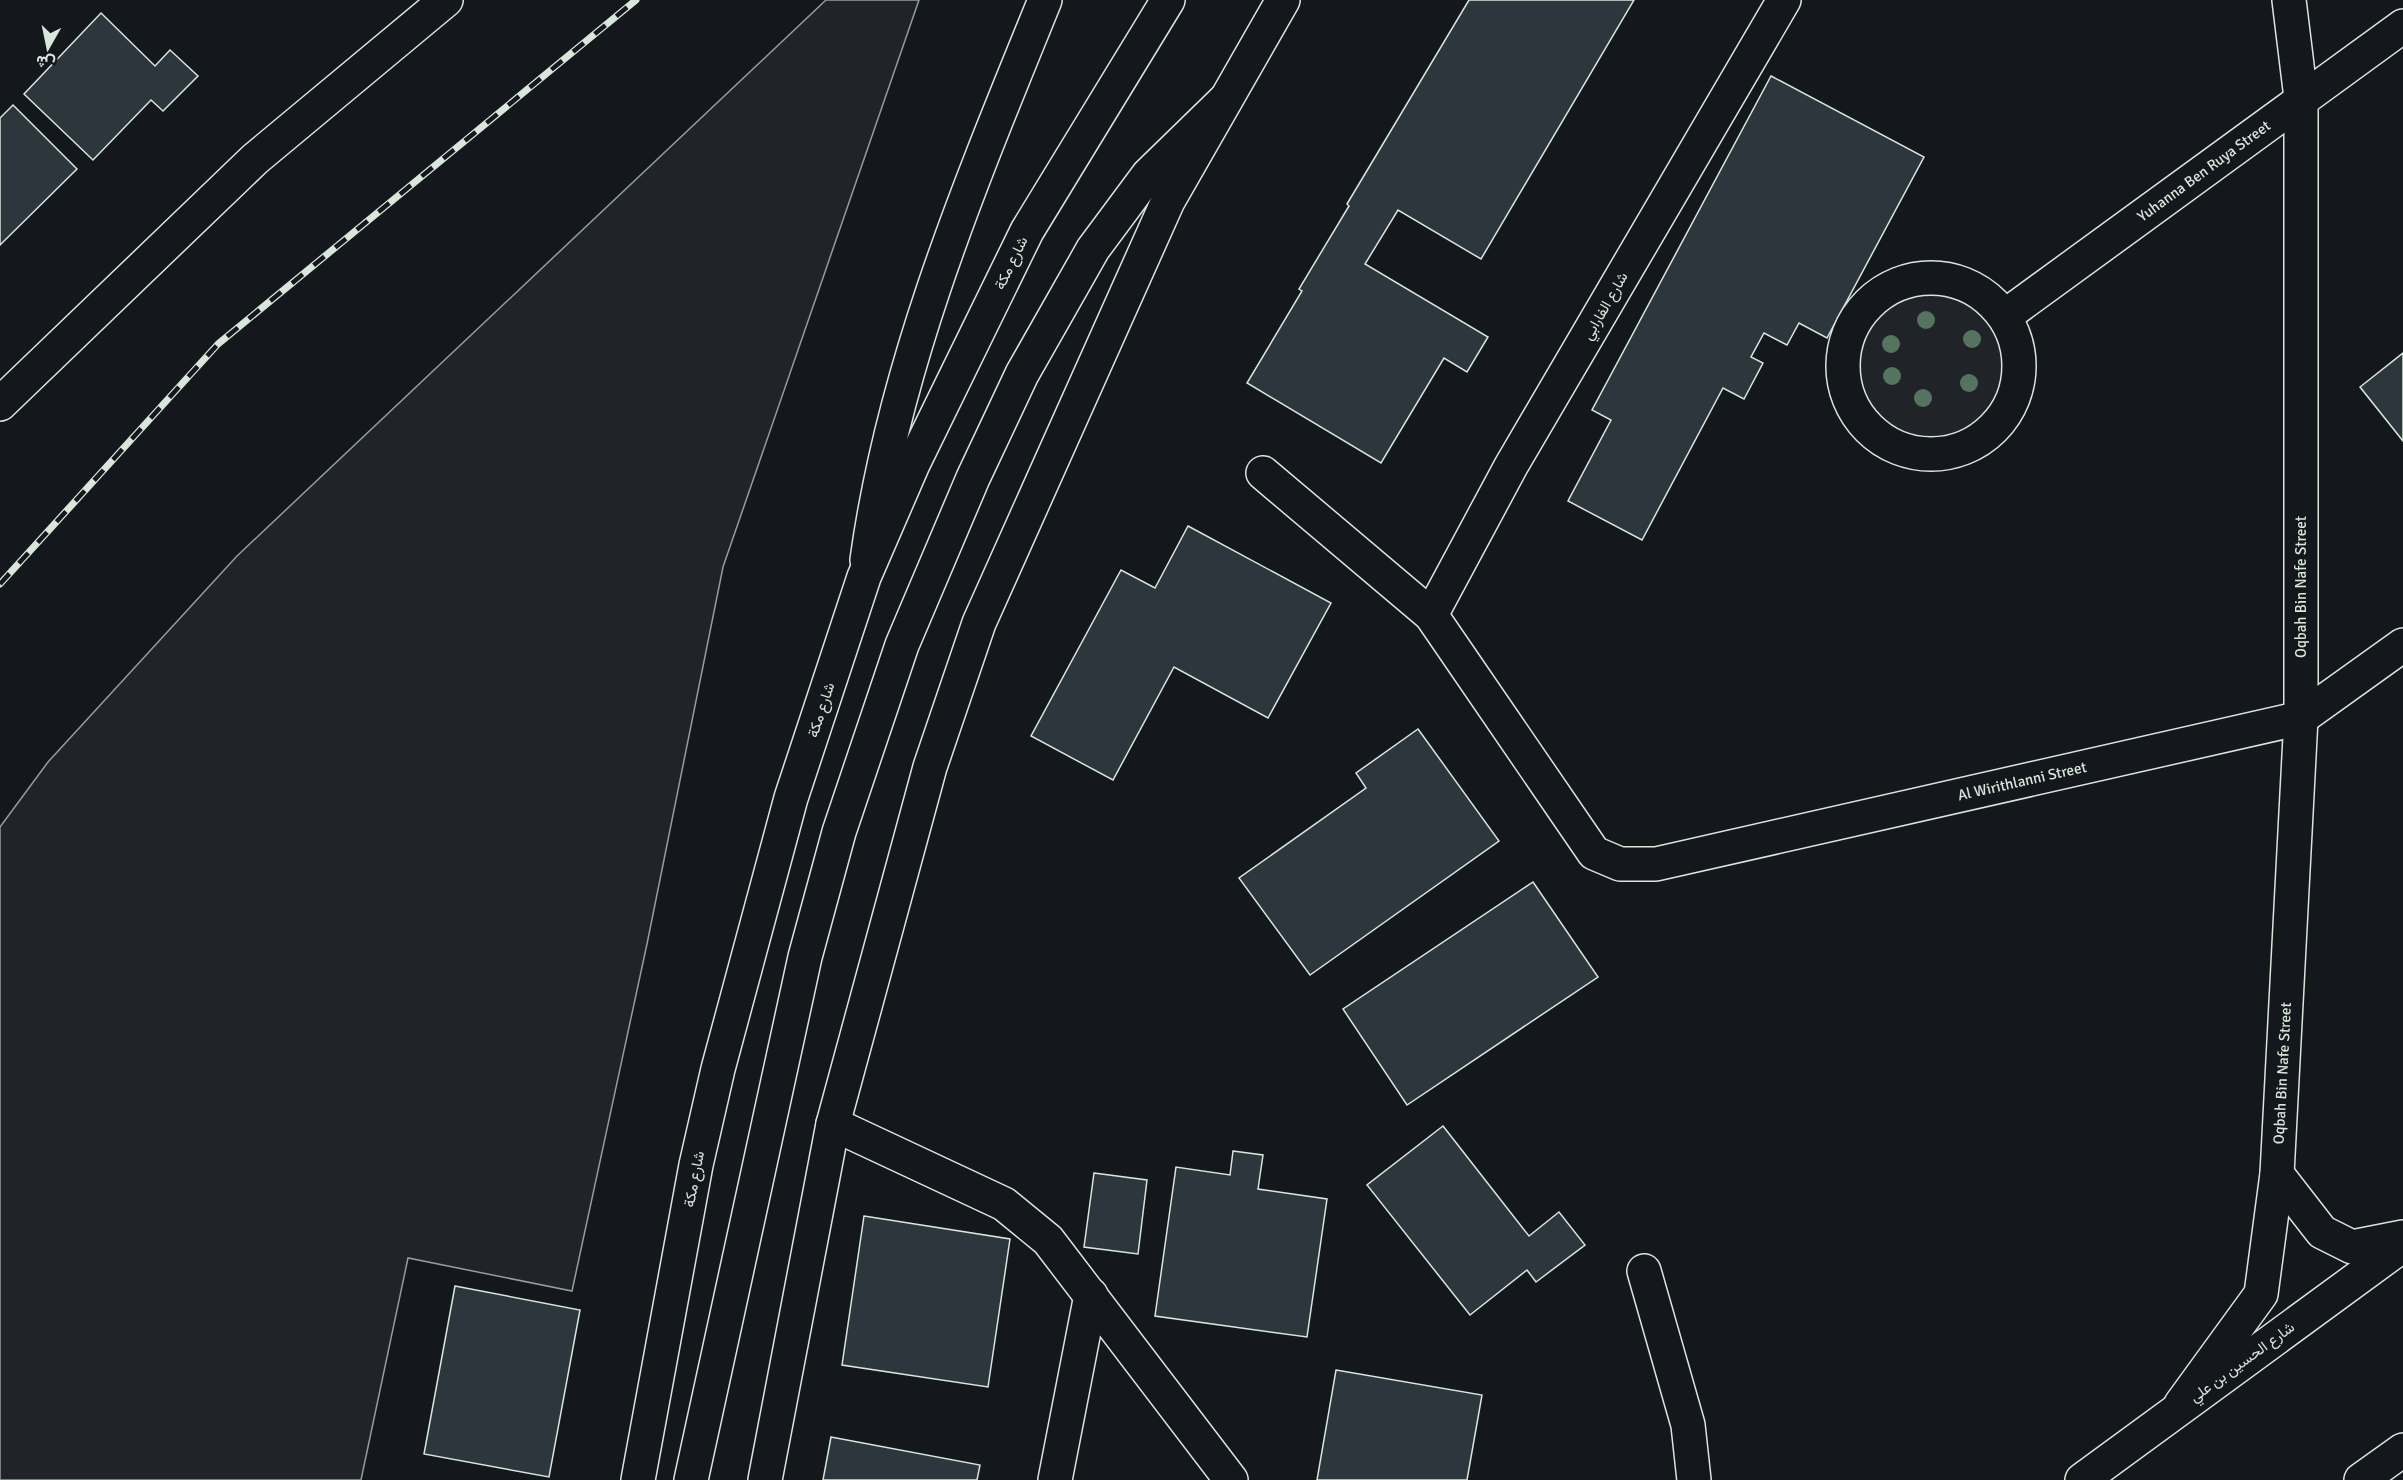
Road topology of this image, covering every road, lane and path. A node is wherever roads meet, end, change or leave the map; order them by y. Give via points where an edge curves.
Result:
1 (446, 0) edge
2 (1045, 0) edge
3 (1168, 0) edge
4 (1283, 0) edge
5 (1784, 0) edge
6 (2289, 0) edge
7 (2403, 26) edge
8 (2301, 98) junction
9 (1225, 100) junction
10 (2005, 316) junction
11 (0, 405) edge
12 (1263, 473) dead end
13 (864, 576) junction
14 (1431, 615) junction
15 (2403, 645) edge
16 (2301, 718) junction
17 (833, 1124) junction
18 (2277, 1174) junction
19 (2403, 1237) edge
20 (2403, 1245) edge
21 (1644, 1272) dead end
22 (1091, 1295) junction
23 (2177, 1410) junction
24 (2403, 1450) edge
25 (638, 1480) edge
26 (691, 1480) edge
27 (765, 1480) edge
28 (1055, 1480) edge
29 (1231, 1480) edge
30 (1694, 1480) edge
31 (2082, 1480) edge
32 (2361, 1480) edge

1 - 11 main road via 255,159
2 - 13 main road via 998,112 935,282 896,409 874,507
3 - 13 main road, شارع مكة via 1027,231 913,464
4 - 9 main road
5 - 14 main road, شارع الفارابي via 1511,466
6 - 8 main road, Oqbah Bin Nafe Street
7 - 8 main road, Yuhanna Ben Ruya Street
8 - 10 main road, Yuhanna Ben Ruya Street
8 - 16 main road, Oqbah Bin Nafe Street
9 - 17 main road via 1168,201 979,622 930,767
9 - 26 main road via 1148,175 1093,249 1022,374 902,645 838,832 805,957
10 - 10 main road via 1985,295 1958,281 1929,277 1899,282 1874,298 1854,320 1843,348 1842,377 1851,406 1869,430 1902,449 1921,454 1949,453 1977,442 1999,424 2014,399 2020,371 2018,343
12 - 14 main road
13 - 25 main road, شارع مكة via 791,798 718,1069 696,1165
14 - 16 main road, Al Wirithlanni Street via 1594,854 1620,864 1656,864
15 - 16 main road, Al Wirithlanni Street
16 - 18 main road, Oqbah Bin Nafe Street
17 - 22 main road via 1004,1204 1048,1240
17 - 27 main road
18 - 19 main road via 2322,1232 2352,1247
18 - 23 main road, Oqbah Bin Nafe Street via 2261,1294
20 - 23 main road, شارع الحسين بن علي
21 - 30 main road via 1688,1425
22 - 28 main road
22 - 29 main road
23 - 31 main road, شارع الحسين بن علي
24 - 32 main road

